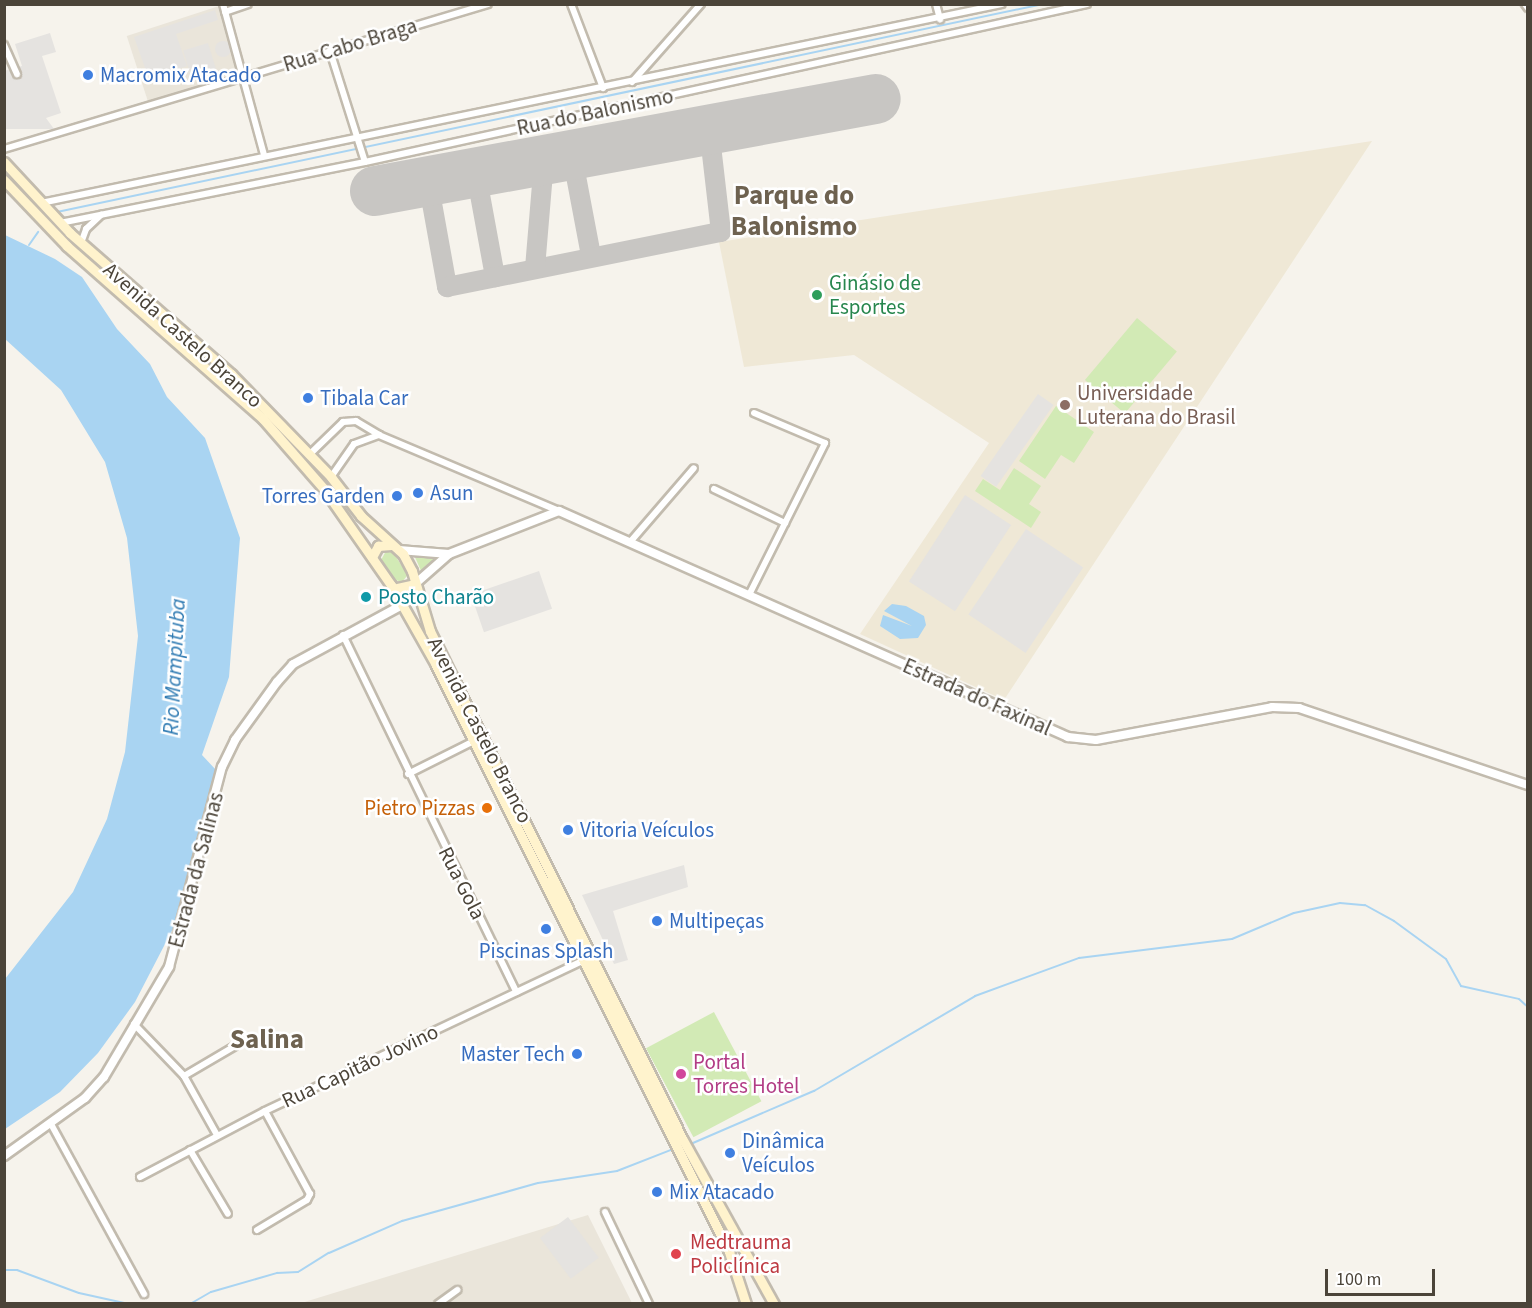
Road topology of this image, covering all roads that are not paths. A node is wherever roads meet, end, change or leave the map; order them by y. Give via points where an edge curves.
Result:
1 (248, 4) edge
2 (488, 4) edge
3 (571, 4) edge
4 (701, 4) edge
5 (936, 4) edge
6 (1002, 4) edge
7 (1087, 4) edge
8 (224, 8) edge
9 (940, 19) junction
10 (4, 45) edge
11 (330, 51) junction
12 (17, 74) dead end
13 (245, 77) junction
14 (632, 82) junction
15 (603, 88) junction
16 (359, 139) junction
17 (4, 149) edge
18 (264, 155) junction
19 (364, 158) junction
20 (4, 162) edge
21 (4, 180) edge
22 (41, 203) junction
23 (102, 214) junction
24 (60, 223) junction
25 (81, 243) junction
26 (754, 413) dead end
27 (380, 435) junction
28 (310, 454) junction
29 (694, 468) dead end
30 (331, 477) junction
31 (714, 489) dead end
32 (559, 511) junction
33 (785, 523) junction
34 (631, 541) junction
35 (396, 548) junction
36 (449, 554) junction
37 (372, 557) junction
38 (416, 588) junction
39 (393, 589) junction
40 (749, 595) junction
41 (402, 605) junction
42 (343, 635) junction
43 (474, 741) junction
44 (408, 774) junction
45 (1527, 785) edge
46 (583, 961) junction
47 (516, 992) junction
48 (134, 1024) junction
49 (235, 1046) dead end
50 (184, 1076) junction
51 (265, 1110) junction
52 (51, 1124) junction
53 (217, 1135) junction
54 (190, 1150) junction
55 (4, 1156) edge
56 (140, 1177) dead end
57 (605, 1212) dead end
58 (228, 1214) dead end
59 (257, 1230) dead end
60 (457, 1290) dead end
61 (144, 1294) dead end
62 (438, 1304) edge
63 (649, 1304) edge
64 (747, 1304) edge
65 (774, 1304) edge

1 - 8 street
2 - 11 street, Rua Cabo Braga
3 - 15 street
4 - 14 street
5 - 9 street
6 - 9 street, Rua do Balonismo
7 - 19 street, Rua do Balonismo
8 - 13 street
9 - 14 street, Rua do Balonismo
10 - 12 street
11 - 13 street, Rua Cabo Braga
11 - 16 street
13 - 17 street, Rua Cabo Braga
13 - 18 street
14 - 15 street, Rua do Balonismo
15 - 16 street, Rua do Balonismo
16 - 18 street, Rua do Balonismo
16 - 19 street
18 - 22 street, Rua do Balonismo
19 - 23 street, Rua do Balonismo
20 - 22 main road, Avenida Castelo Branco
21 - 37 main road, Avenida Castelo Branco via 66,246 263,419 324,489
22 - 24 main road, Avenida Castelo Branco
23 - 24 street, Rua do Balonismo
23 - 25 street via 86,229
24 - 25 main road, Avenida Castelo Branco
25 - 28 main road, Avenida Castelo Branco via 231,374
26 - 33 street via 825,443
27 - 28 street via 347,420
27 - 30 street via 354,444
27 - 32 street
28 - 30 main road, Avenida Castelo Branco
29 - 34 street
30 - 35 main road, Avenida Castelo Branco via 361,516
31 - 33 street
32 - 34 street, Estrada do Faxinal
32 - 36 street
33 - 40 street
34 - 40 street, Estrada do Faxinal
35 - 36 street
35 - 37 main road via 380,545
35 - 38 main road, Avenida Castelo Branco
36 - 38 street
37 - 39 main road, Avenida Castelo Branco
38 - 39 main road
38 - 41 main road
38 - 65 main road, Avenida Castelo Branco via 430,632 683,1140
39 - 41 main road, Avenida Castelo Branco
40 - 45 street, Estrada do Faxinal via 1068,737 1096,740 1272,707 1299,708
41 - 42 street, Estrada da Salinas
41 - 43 main road, Avenida Castelo Branco
42 - 44 street, Rua Gola
42 - 48 street, Estrada da Salinas via 284,673 235,740 222,767 177,951
43 - 44 street
43 - 46 main road, Avenida Castelo Branco
44 - 47 street, Rua Gola
46 - 47 street, Rua Capitão Jovino
46 - 64 main road, Avenida Castelo Branco via 729,1252
47 - 51 street, Rua Capitão Jovino
48 - 50 street
48 - 52 street, Estrada da Salinas via 104,1077
49 - 50 street
50 - 53 street
51 - 53 street, Rua Capitão Jovino
51 - 59 street via 310,1194 307,1200
52 - 55 street, Estrada da Salinas
52 - 61 street
53 - 54 street, Rua Capitão Jovino
54 - 56 street, Rua Capitão Jovino
54 - 58 street
57 - 63 street
60 - 62 street

